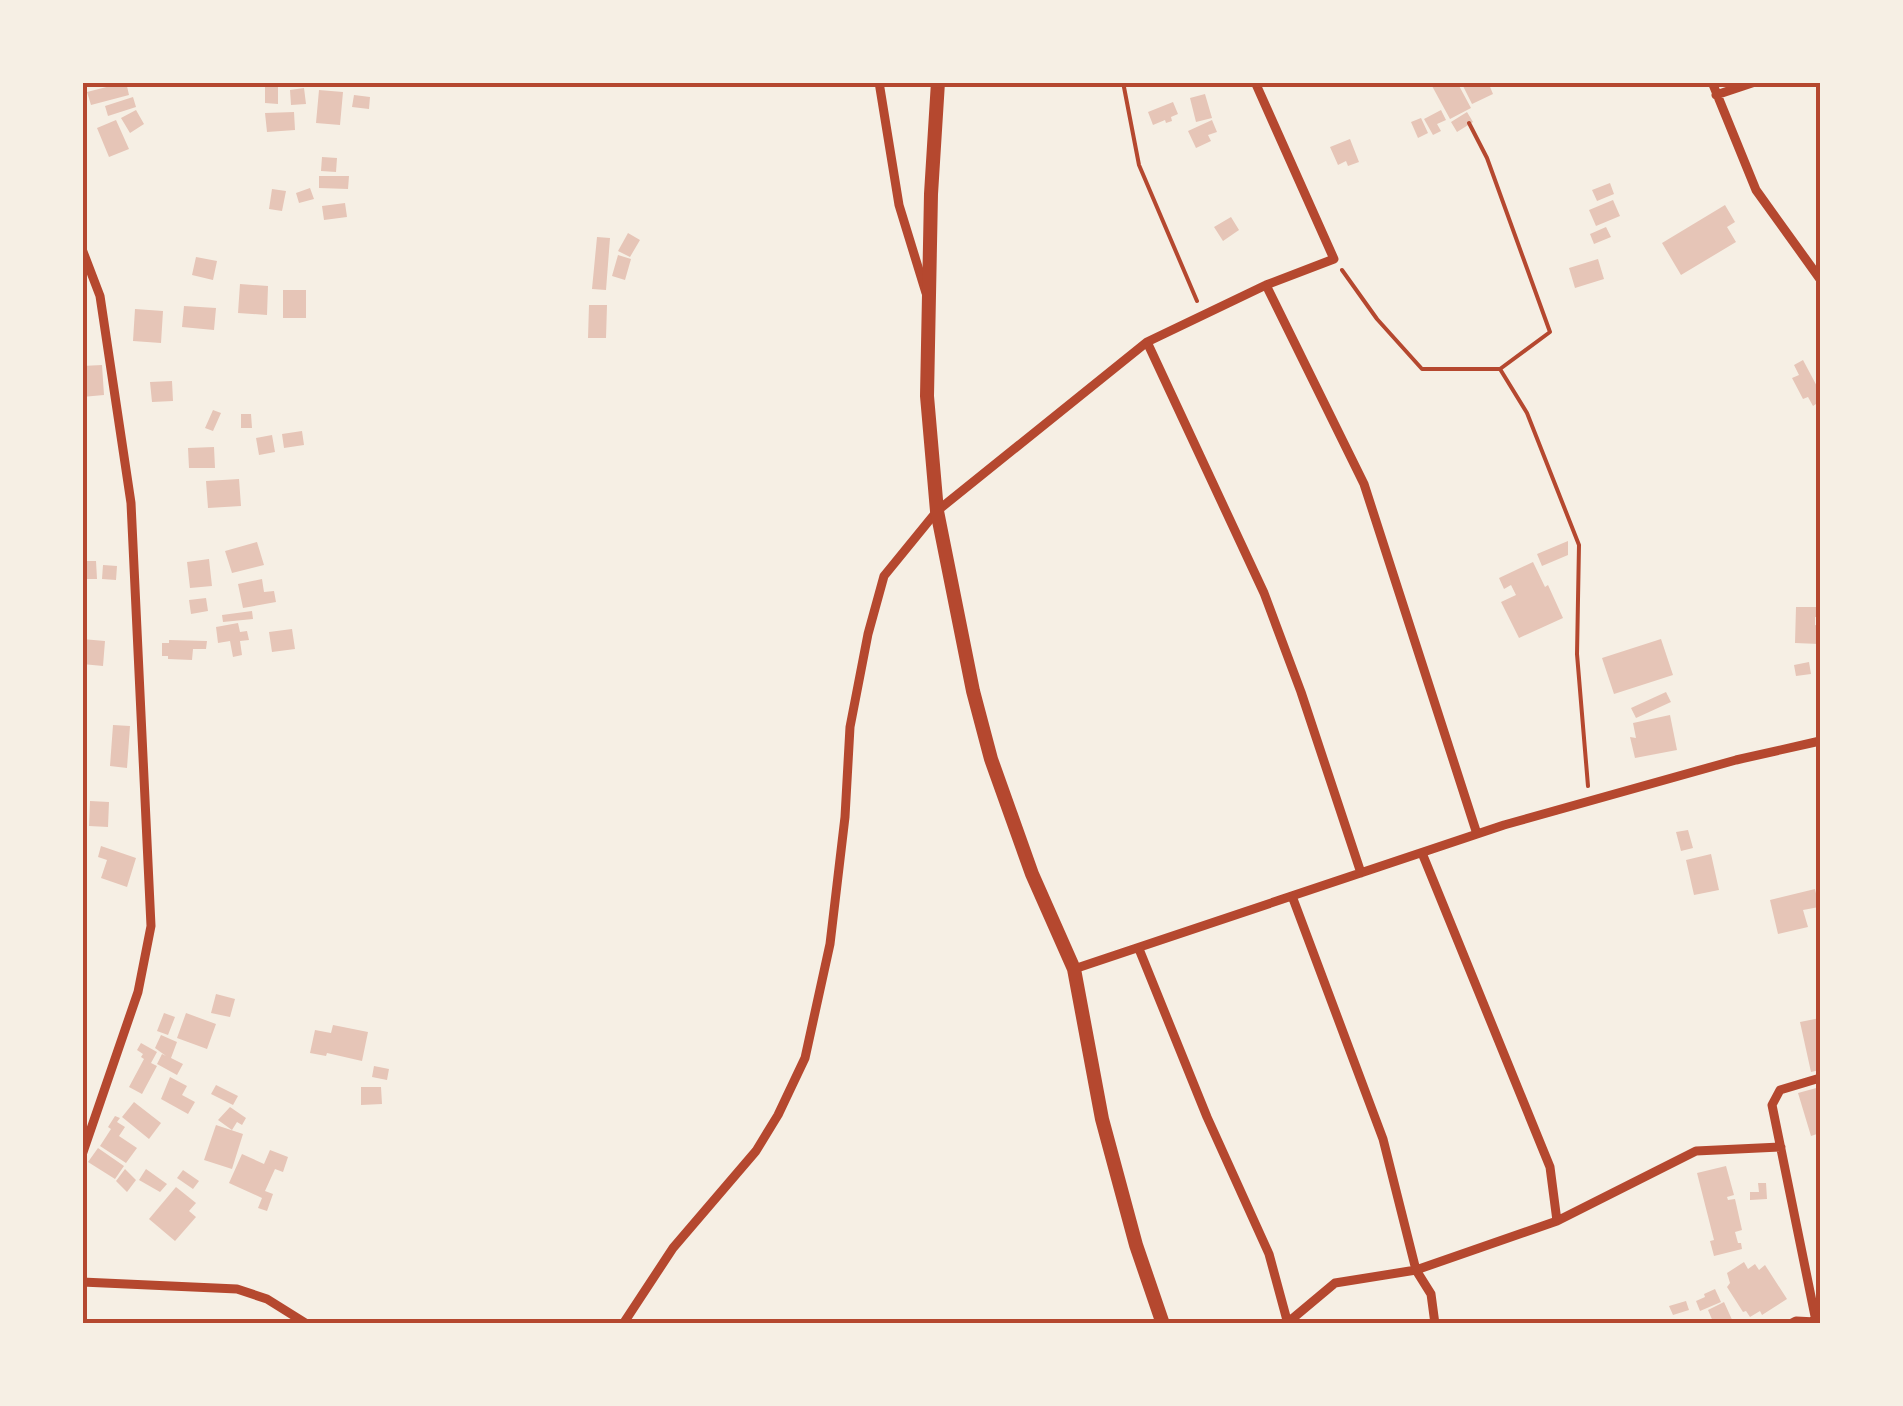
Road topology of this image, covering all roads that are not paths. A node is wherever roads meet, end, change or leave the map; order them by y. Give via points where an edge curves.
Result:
1 (880, 82) edge
2 (938, 82) edge
3 (1255, 82) edge
4 (1712, 82) edge
5 (1755, 82) edge
6 (1716, 94) junction
7 (82, 250) edge
8 (1820, 279) edge
9 (1266, 285) junction
10 (930, 306) junction
11 (1147, 342) junction
12 (937, 511) junction
13 (1820, 741) edge
14 (1477, 834) junction
15 (1422, 852) junction
16 (1362, 873) junction
17 (1292, 896) junction
18 (1139, 949) junction
19 (1074, 969) junction
20 (1820, 1078) edge
21 (1781, 1146) junction
22 (82, 1155) edge
23 (1556, 1221) junction
24 (1416, 1270) junction
25 (82, 1282) edge
26 (1816, 1322) edge
27 (1287, 1323) edge
28 (307, 1324) edge
29 (623, 1324) edge
30 (1162, 1324) edge
31 (1435, 1324) edge
32 (1790, 1324) edge

1 - 10 street via 899,205
2 - 10 main road
3 - 9 street via 1334,259
4 - 6 street
5 - 6 street
6 - 8 street via 1756,190
7 - 22 street via 100,296 131,502 151,926 138,992
9 - 11 street
9 - 14 street via 1364,484
10 - 12 main road via 928,396
11 - 12 street
11 - 16 street via 1264,593
12 - 19 main road via 991,758
12 - 29 street via 884,576 868,634 850,727 830,944 805,1058 756,1150 673,1248
13 - 14 street
14 - 15 street
15 - 16 street
15 - 23 street via 1550,1167
16 - 17 street
17 - 18 street
17 - 24 street via 1383,1140
18 - 19 street
18 - 27 street via 1269,1254
19 - 30 main road via 1102,1120
20 - 21 street via 1775,1097
21 - 23 street via 1696,1151
21 - 26 street
23 - 24 street
24 - 27 street via 1334,1283
24 - 31 street via 1431,1294
25 - 28 street via 238,1289
26 - 32 street

